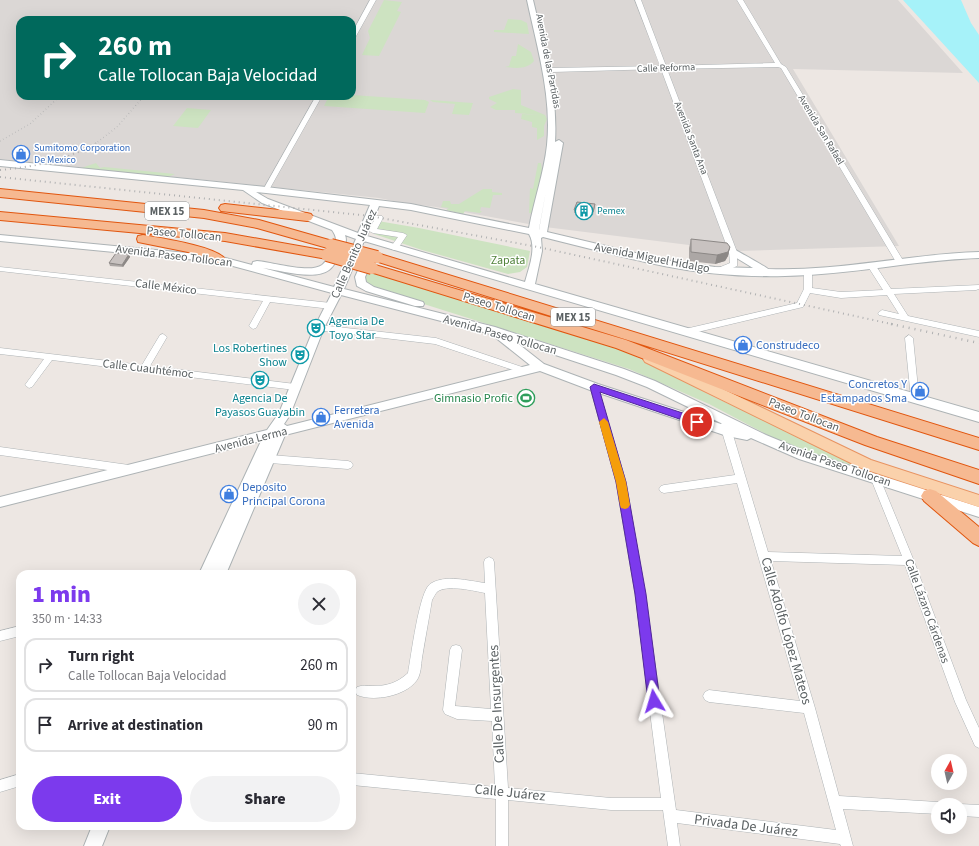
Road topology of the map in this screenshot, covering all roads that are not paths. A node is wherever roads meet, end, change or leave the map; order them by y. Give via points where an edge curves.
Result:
1 (373, 0) edge
2 (530, 0) edge
3 (536, 0) edge
4 (638, 0) edge
5 (740, 0) edge
6 (356, 31) edge
7 (779, 65) junction
8 (664, 68) junction
9 (552, 70) junction
10 (317, 100) edge
11 (0, 163) edge
12 (0, 188) edge
13 (244, 189) junction
14 (266, 190) junction
15 (0, 193) edge
16 (376, 203) junction
17 (0, 216) edge
18 (307, 217) junction
19 (379, 218) dead end
20 (83, 225) junction
21 (336, 228) junction
22 (537, 234) junction
23 (360, 237) junction
24 (0, 238) edge
25 (392, 247) junction
26 (329, 250) junction
27 (734, 252) junction
28 (979, 255) edge
29 (218, 259) junction
30 (900, 262) junction
31 (236, 263) junction
32 (374, 263) junction
33 (871, 265) junction
34 (0, 269) edge
35 (721, 270) junction
36 (808, 272) junction
37 (784, 273) junction
38 (529, 287) junction
39 (976, 287) dead end
40 (807, 290) junction
41 (338, 291) junction
42 (889, 292) junction
43 (267, 300) junction
44 (331, 306) junction
45 (882, 313) dead end
46 (905, 317) junction
47 (449, 320) junction
48 (253, 326) dead end
49 (319, 328) junction
50 (495, 331) junction
51 (685, 332) junction
52 (979, 334) edge
53 (163, 337) dead end
54 (909, 338) dead end
55 (621, 344) junction
56 (0, 351) edge
57 (50, 357) junction
58 (540, 367) junction
59 (144, 369) junction
60 (525, 371) junction
61 (29, 385) dead end
62 (295, 387) junction
63 (594, 387) junction
64 (915, 399) junction
65 (979, 417) edge
66 (722, 418) junction
67 (727, 431) junction
68 (276, 434) junction
69 (945, 434) junction
70 (762, 438) junction
71 (979, 440) edge
72 (979, 444) edge
73 (0, 451) edge
74 (270, 459) junction
75 (348, 465) dead end
76 (130, 470) junction
77 (979, 476) edge
78 (742, 478) junction
79 (876, 479) junction
80 (664, 489) dead end
81 (930, 496) junction
82 (979, 501) edge
83 (0, 502) edge
84 (979, 512) edge
85 (979, 538) edge
86 (765, 556) junction
87 (909, 561) junction
88 (489, 562) dead end
89 (208, 570) edge
90 (221, 570) edge
91 (491, 589) junction
92 (16, 632) edge
93 (0, 636) edge
94 (456, 650) dead end
95 (361, 691) dead end
96 (709, 696) dead end
97 (809, 708) junction
98 (498, 715) junction
99 (979, 742) edge
100 (356, 779) edge
101 (16, 781) edge
102 (0, 786) edge
103 (502, 792) junction
104 (836, 802) junction
105 (931, 808) edge
106 (669, 810) junction
107 (967, 810) edge
108 (979, 811) edge
109 (99, 830) edge
110 (846, 842) edge
111 (93, 846) edge
112 (502, 846) edge
113 (674, 846) edge

1 - 6 street
2 - 22 main road, Avenida de las Partidas via 545,70 552,124
3 - 9 main road, Avenida de las Partidas
4 - 8 street, Avenida Santa Ana
5 - 7 street, Avenida San Rafael
7 - 8 street, Calle Reforma
7 - 30 street, Avenida San Rafael via 783,67
8 - 9 street, Calle Reforma
8 - 27 street, Avenida Santa Ana
9 - 22 main road, Avenida de las Partidas via 559,120 559,142 556,164
10 - 14 street
11 - 13 main road
12 - 18 highway
13 - 14 main road
13 - 18 main road via 266,201
14 - 16 main road
15 - 26 highway, Paseo Tollocan / MEX 15 via 218,217 259,224
16 - 22 main road, Avenida Miguel Hidalgo via 418,208
16 - 23 main road, Calle Benito Juárez
17 - 20 highway, Paseo Tollocan / MEX 15
18 - 21 main road
19 - 25 street via 373,231 403,235
20 - 26 highway, Paseo Tollocan / MEX 15 via 225,237
20 - 29 highway via 196,250
21 - 23 main road
21 - 31 main road via 342,237 341,244 327,266 319,270 306,271
22 - 35 main road, Avenida Miguel Hidalgo via 665,263
22 - 38 main road, Avenida de las Partidas via 538,247
23 - 25 main road
23 - 41 main road, Calle Benito Juárez
24 - 29 main road, Avenida Paseo Tollocan
25 - 38 main road
25 - 47 main road via 372,252 360,276 361,284 429,308
26 - 32 highway, Paseo Tollocan / MEX 15, bridge
27 - 35 street via 734,264
27 - 37 main road via 755,266
28 - 30 main road, Avenida Miguel Hidalgo
29 - 31 main road, Avenida Paseo Tollocan
30 - 33 main road, Avenida Miguel Hidalgo
31 - 41 main road, Avenida Paseo Tollocan
32 - 55 highway, Paseo Tollocan / MEX 15
32 - 69 highway, Paseo Tollocan / MEX 15 via 628,334
33 - 36 main road, Avenida Miguel Hidalgo
33 - 42 street
34 - 43 street, Calle México
35 - 37 main road, Avenida Miguel Hidalgo
36 - 37 main road, Avenida Miguel Hidalgo
36 - 40 street via 810,278
38 - 51 main road
39 - 42 street
40 - 42 street via 841,295
40 - 51 street via 800,305
41 - 44 main road, Calle Benito Juárez
41 - 47 main road, Avenida Paseo Tollocan
42 - 46 street
43 - 44 street, Calle México
43 - 48 street
44 - 49 main road, Calle Benito Juárez
45 - 46 street
46 - 52 street
47 - 50 main road, Avenida Paseo Tollocan
49 - 60 street via 436,341
49 - 62 main road, Calle Benito Juárez
50 - 58 main road
50 - 66 main road, Avenida Paseo Tollocan via 620,372
51 - 64 main road
53 - 59 street
54 - 64 street
55 - 77 highway, Paseo Tollocan / MEX 15 via 871,441
55 - 82 main road via 862,462
56 - 57 street, Calle Cuauhtémoc
57 - 59 street, Calle Cuauhtémoc
57 - 61 street
58 - 60 main road, Avenida Lerma
58 - 63 main road
59 - 62 street, Calle Cuauhtémoc
60 - 68 main road, Avenida Lerma
62 - 68 main road, Calle Benito Juárez
63 - 67 main road
63 - 106 street via 622,490 640,594
64 - 65 main road
66 - 67 street, Calle Adolfo López Mateos
66 - 70 main road, Avenida Paseo Tollocan
67 - 70 main road
67 - 78 street, Calle Adolfo López Mateos
68 - 74 main road, Calle Benito Juárez
68 - 76 main road, Avenida Lerma
68 - 89 main road, Calle Benito Juárez
69 - 71 highway
69 - 72 highway, Paseo Tollocan / MEX 15
70 - 79 main road, Avenida Paseo Tollocan via 803,456
73 - 76 street
74 - 75 street
74 - 90 main road, Calle Benito Juárez
76 - 83 main road, Avenida Lerma
78 - 80 street
78 - 86 street, Calle Adolfo López Mateos
79 - 81 main road, Avenida Paseo Tollocan
79 - 87 street, Calle Lázaro Cárdenas
81 - 84 main road, Avenida Paseo Tollocan
81 - 85 highway
86 - 87 street
86 - 97 street, Calle Adolfo López Mateos
87 - 99 street, Calle Lázaro Cárdenas via 961,702
88 - 91 street, Calle De Insurgentes
91 - 95 street via 456,584 436,587 429,595 413,676 404,685 386,691
91 - 98 street, Calle De Insurgentes
92 - 93 street
94 - 98 street via 448,710 457,713
96 - 97 street
97 - 104 street, Calle Adolfo López Mateos
98 - 103 street, Calle De Insurgentes
100 - 103 street, Calle Juárez
101 - 102 street
103 - 106 street, Calle Juárez
103 - 112 street, Calle De Insurgentes
104 - 105 street
104 - 110 street, Calle Adolfo López Mateos
106 - 110 street, Privada De Juárez
106 - 113 street
107 - 108 street
109 - 111 main road

